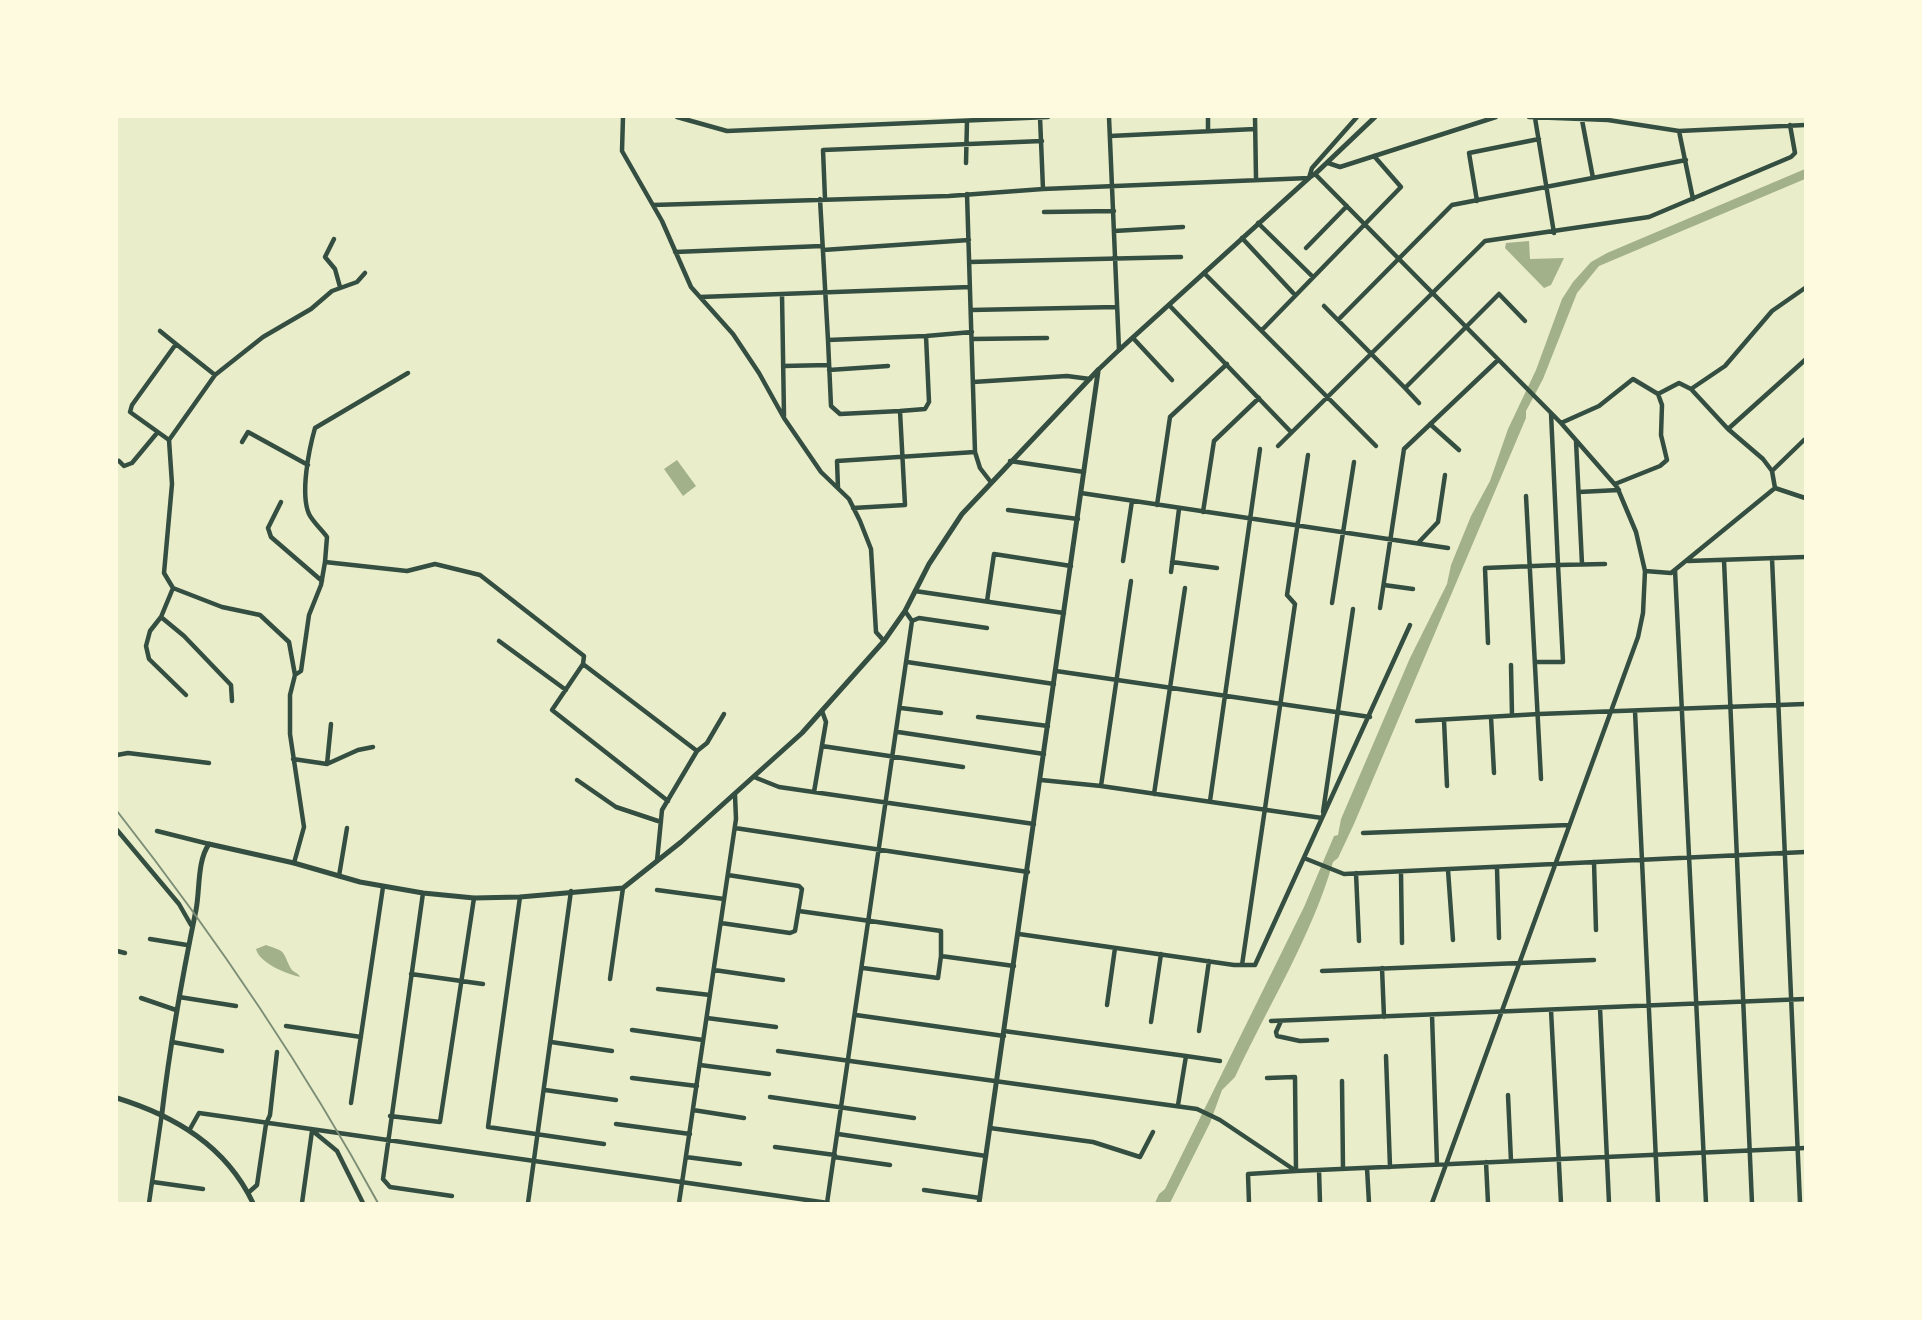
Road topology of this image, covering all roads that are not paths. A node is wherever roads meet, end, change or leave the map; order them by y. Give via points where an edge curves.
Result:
1 (623, 117) edge
2 (677, 117) edge
3 (1040, 117) edge
4 (1048, 117) edge
5 (1109, 117) edge
6 (1208, 117) edge
7 (1255, 117) edge
8 (1356, 117) edge
9 (1375, 117) edge
10 (1496, 117) edge
11 (1529, 117) edge
12 (1535, 118) edge
13 (1582, 120) junction
14 (967, 121) junction
15 (1790, 125) junction
16 (1805, 125) edge
17 (1255, 129) junction
18 (1208, 131) junction
19 (1679, 131) junction
20 (1110, 136) junction
21 (1539, 139) junction
22 (1042, 141) junction
23 (966, 144) junction
24 (1374, 156) junction
25 (1686, 160) junction
26 (966, 163) dead end
27 (1328, 163) junction
28 (1315, 174) junction
29 (1256, 178) junction
30 (1309, 178) junction
31 (1593, 178) junction
32 (1113, 187) junction
33 (1547, 187) junction
34 (1043, 189) junction
35 (967, 194) junction
36 (822, 199) junction
37 (1693, 199) junction
38 (1477, 201) junction
39 (653, 204) junction
40 (1347, 206) junction
41 (1114, 211) junction
42 (1044, 212) dead end
43 (1258, 223) junction
44 (1365, 225) junction
45 (1183, 227) dead end
46 (1114, 231) junction
47 (1554, 233) junction
48 (1242, 238) junction
49 (334, 239) dead end
50 (969, 240) junction
51 (822, 248) junction
52 (1306, 248) dead end
53 (675, 252) junction
54 (1181, 257) dead end
55 (1400, 258) junction
56 (1116, 259) junction
57 (969, 262) junction
58 (365, 273) dead end
59 (1204, 273) junction
60 (1313, 277) junction
61 (340, 287) junction
62 (970, 287) junction
63 (1805, 288) edge
64 (825, 293) junction
65 (782, 294) junction
66 (1431, 294) junction
67 (1295, 295) junction
68 (700, 297) junction
69 (1168, 305) junction
70 (1324, 306) dead end
71 (1117, 307) junction
72 (971, 310) junction
73 (1338, 320) junction
74 (1525, 321) dead end
75 (1466, 328) junction
76 (1262, 330) junction
77 (160, 331) dead end
78 (972, 333) junction
79 (926, 336) junction
80 (1047, 338) dead end
81 (1133, 338) junction
82 (972, 339) junction
83 (828, 340) junction
84 (176, 344) junction
85 (1119, 350) junction
86 (1370, 354) junction
87 (1498, 360) junction
88 (1805, 360) edge
89 (1227, 364) junction
90 (783, 366) junction
91 (888, 366) dead end
92 (829, 368) junction
93 (1098, 370) junction
94 (408, 373) dead end
95 (214, 375) junction
96 (1090, 379) junction
97 (1172, 380) dead end
98 (973, 382) junction
99 (1405, 388) junction
100 (1690, 389) junction
101 (1658, 394) junction
102 (1326, 395) junction
103 (1259, 398) junction
104 (1419, 402) dead end
105 (900, 411) junction
106 (1551, 413) junction
107 (784, 418) junction
108 (1561, 423) junction
109 (1430, 424) junction
110 (1728, 429) junction
111 (1291, 432) junction
112 (157, 433) junction
113 (169, 440) junction
114 (1576, 440) junction
115 (1804, 440) edge
116 (242, 442) dead end
117 (1278, 446) dead end
118 (1376, 446) dead end
119 (1260, 449) dead end
120 (1459, 450) dead end
121 (975, 452) junction
122 (1308, 455) dead end
123 (903, 458) junction
124 (119, 461) dead end
125 (1010, 461) junction
126 (1354, 462) dead end
127 (308, 465) junction
128 (1772, 471) junction
129 (1084, 472) junction
130 (1445, 475) dead end
131 (990, 481) junction
132 (1615, 484) junction
133 (838, 488) junction
134 (1775, 488) junction
135 (1618, 490) junction
136 (1579, 492) junction
137 (1081, 493) junction
138 (1526, 496) dead end
139 (1805, 498) edge
140 (1132, 501) junction
141 (281, 502) dead end
142 (1157, 505) junction
143 (854, 508) junction
144 (1179, 509) junction
145 (1008, 510) dead end
146 (1203, 512) junction
147 (1078, 519) junction
148 (1249, 520) junction
149 (1297, 527) junction
150 (1344, 532) junction
151 (1391, 538) junction
152 (1419, 542) junction
153 (1448, 548) dead end
154 (1805, 557) edge
155 (1772, 558) junction
156 (1724, 560) junction
157 (1123, 561) dead end
158 (325, 562) junction
159 (1172, 562) junction
160 (1686, 562) junction
161 (1582, 564) junction
162 (1605, 564) dead end
163 (1558, 565) junction
164 (1071, 566) junction
165 (1532, 566) junction
166 (1217, 568) dead end
167 (1675, 570) junction
168 (1645, 571) junction
169 (1171, 572) dead end
170 (322, 581) junction
171 (1131, 581) dead end
172 (1384, 585) junction
173 (172, 588) junction
174 (1185, 588) dead end
175 (1413, 589) dead end
176 (915, 591) junction
177 (987, 601) junction
178 (1332, 603) dead end
179 (1380, 608) dead end
180 (1353, 609) dead end
181 (905, 611) junction
182 (1064, 613) junction
183 (161, 618) junction
184 (912, 621) junction
185 (1410, 625) dead end
186 (987, 628) dead end
187 (500, 641) dead end
188 (884, 641) junction
189 (1488, 643) dead end
190 (907, 662) junction
191 (1536, 662) junction
192 (583, 664) junction
193 (1511, 665) dead end
194 (1056, 671) junction
195 (295, 675) junction
196 (1117, 680) junction
197 (1054, 684) junction
198 (1170, 688) junction
199 (566, 690) junction
200 (186, 695) dead end
201 (1224, 696) junction
202 (232, 701) dead end
203 (1280, 704) junction
204 (1805, 704) edge
205 (1778, 705) junction
206 (1731, 707) junction
207 (901, 708) junction
208 (1683, 709) junction
209 (822, 711) junction
210 (1337, 711) junction
211 (1635, 711) junction
212 (941, 713) dead end
213 (1611, 713) junction
214 (724, 714) dead end
215 (1539, 714) junction
216 (1512, 716) junction
217 (978, 717) dead end
218 (1370, 717) junction
219 (1491, 717) junction
220 (1444, 720) junction
221 (1418, 721) dead end
222 (331, 724) dead end
223 (1048, 726) junction
224 (898, 732) junction
225 (822, 746) junction
226 (373, 747) dead end
227 (697, 751) junction
228 (1044, 754) junction
229 (117, 755) edge
230 (894, 757) junction
231 (293, 759) junction
232 (209, 763) dead end
233 (327, 764) junction
234 (963, 767) dead end
235 (1494, 773) dead end
236 (754, 777) junction
237 (1541, 779) dead end
238 (577, 780) dead end
239 (1041, 780) junction
240 (1101, 786) junction
241 (1447, 786) dead end
242 (814, 792) junction
243 (1154, 794) junction
244 (735, 795) junction
245 (668, 801) junction
246 (1210, 801) junction
247 (887, 803) junction
248 (1266, 809) junction
249 (1322, 818) junction
250 (661, 822) junction
251 (1034, 824) junction
252 (1569, 825) junction
253 (347, 828) dead end
254 (735, 828) junction
255 (117, 830) edge
256 (157, 831) dead end
257 (1363, 833) dead end
258 (209, 844) junction
259 (880, 850) junction
260 (1805, 852) edge
261 (1786, 853) junction
262 (1738, 855) junction
263 (1304, 858) junction
264 (1689, 858) junction
265 (1640, 860) junction
266 (657, 861) junction
267 (294, 862) junction
268 (1594, 862) junction
269 (1555, 864) junction
270 (1497, 867) junction
271 (1448, 870) junction
272 (1028, 872) junction
273 (1401, 872) junction
274 (1356, 873) junction
275 (728, 875) junction
276 (339, 876) junction
277 (383, 887) junction
278 (622, 888) junction
279 (657, 890) dead end
280 (571, 891) junction
281 (423, 893) junction
282 (520, 897) junction
283 (474, 898) junction
284 (724, 899) junction
285 (799, 911) junction
286 (870, 922) junction
287 (721, 923) junction
288 (191, 925) junction
289 (1596, 930) dead end
290 (1019, 934) junction
291 (1499, 938) dead end
292 (150, 939) dead end
293 (1453, 940) dead end
294 (1359, 941) dead end
295 (1402, 943) dead end
296 (187, 945) junction
297 (1115, 948) junction
298 (117, 951) edge
299 (125, 953) dead end
300 (1161, 954) junction
301 (941, 956) junction
302 (1594, 960) dead end
303 (1209, 961) junction
304 (1521, 964) junction
305 (1242, 965) junction
306 (1014, 966) junction
307 (862, 968) junction
308 (1382, 968) junction
309 (714, 970) junction
310 (1322, 971) dead end
311 (411, 974) junction
312 (610, 979) dead end
313 (783, 980) dead end
314 (461, 981) junction
315 (483, 984) dead end
316 (658, 989) dead end
317 (710, 995) junction
318 (141, 998) dead end
319 (179, 998) junction
320 (1805, 999) edge
321 (1792, 1000) junction
322 (1745, 1002) junction
323 (1697, 1004) junction
324 (1107, 1005) dead end
325 (236, 1006) dead end
326 (1649, 1006) junction
327 (1600, 1008) junction
328 (176, 1010) junction
329 (1551, 1010) junction
330 (1503, 1012) junction
331 (856, 1015) junction
332 (1432, 1015) junction
333 (1384, 1017) junction
334 (707, 1018) junction
335 (1271, 1021) dead end
336 (1281, 1021) junction
337 (1152, 1022) dead end
338 (286, 1026) dead end
339 (776, 1027) dead end
340 (632, 1030) dead end
341 (1199, 1031) dead end
342 (1004, 1033) junction
343 (361, 1037) junction
344 (703, 1040) junction
345 (1327, 1040) dead end
346 (172, 1042) junction
347 (551, 1042) junction
348 (222, 1051) dead end
349 (612, 1051) dead end
350 (778, 1052) dead end
351 (277, 1053) dead end
352 (1186, 1056) junction
353 (1386, 1056) dead end
354 (1220, 1061) dead end
355 (848, 1063) junction
356 (700, 1065) junction
357 (769, 1074) dead end
358 (632, 1078) dead end
359 (1267, 1078) dead end
360 (1342, 1081) dead end
361 (997, 1082) junction
362 (697, 1086) junction
363 (544, 1089) junction
364 (1508, 1095) dead end
365 (770, 1097) dead end
366 (117, 1098) edge
367 (616, 1100) dead end
368 (351, 1103) dead end
369 (1178, 1105) junction
370 (841, 1109) junction
371 (693, 1110) junction
372 (162, 1113) junction
373 (390, 1116) junction
374 (744, 1118) dead end
375 (914, 1118) dead end
376 (266, 1124) junction
377 (616, 1124) dead end
378 (990, 1128) junction
379 (190, 1130) junction
380 (312, 1131) junction
381 (1153, 1132) dead end
382 (538, 1134) junction
383 (690, 1134) junction
384 (838, 1134) junction
385 (386, 1141) junction
386 (604, 1144) dead end
387 (775, 1147) dead end
388 (1805, 1148) edge
389 (1798, 1149) junction
390 (1750, 1151) junction
391 (1704, 1153) junction
392 (1657, 1155) junction
393 (834, 1156) junction
394 (986, 1156) junction
395 (686, 1157) junction
396 (1607, 1157) junction
397 (1560, 1159) junction
398 (1512, 1161) junction
399 (534, 1162) junction
400 (1486, 1162) junction
401 (740, 1164) dead end
402 (1437, 1164) junction
403 (1446, 1164) junction
404 (890, 1165) dead end
405 (1390, 1167) junction
406 (1367, 1168) junction
407 (1343, 1169) junction
408 (1319, 1170) junction
409 (1296, 1171) junction
410 (153, 1182) junction
411 (682, 1183) junction
412 (203, 1189) dead end
413 (924, 1190) dead end
414 (248, 1193) junction
415 (453, 1196) dead end
416 (980, 1201) edge
417 (149, 1203) edge
418 (253, 1203) edge
419 (302, 1203) edge
420 (363, 1203) edge
421 (528, 1203) edge
422 (679, 1203) edge
423 (828, 1203) edge
424 (1249, 1203) edge
425 (1320, 1203) edge
426 (1368, 1203) edge
427 (1432, 1203) edge
428 (1488, 1203) edge
429 (1561, 1203) edge
430 (1609, 1203) edge
431 (1658, 1203) edge
432 (1706, 1203) edge
433 (1752, 1203) edge
434 (1800, 1203) edge

1 - 39 street via 622,151
2 - 14 street via 728,130
3 - 4 street
3 - 14 street
3 - 22 street
5 - 20 street
6 - 18 street
7 - 17 street
8 - 30 street via 1312,168
9 - 27 street
10 - 24 street
11 - 12 street
12 - 13 street
12 - 21 street
13 - 19 street
13 - 31 street
14 - 23 street
15 - 16 street
15 - 19 street
15 - 37 street via 1795,153 1791,158
17 - 18 street
17 - 29 street
18 - 20 street
19 - 25 street
20 - 32 street
21 - 33 street
21 - 38 street via 1469,153
22 - 23 street
22 - 34 street
23 - 26 street
23 - 36 street via 823,150
24 - 27 street via 1340,167
24 - 44 street via 1401,187
25 - 31 street
25 - 37 street
27 - 28 street
28 - 30 street
28 - 40 street
29 - 30 street
29 - 32 street
30 - 43 street
31 - 33 street
32 - 34 street
32 - 41 street
33 - 38 street
33 - 47 street
34 - 35 street
35 - 36 street
35 - 50 street
36 - 39 street
36 - 51 street
37 - 47 street via 1649,217
38 - 55 street via 1452,205
39 - 53 street
40 - 44 street
40 - 52 street
41 - 42 street
41 - 46 street
43 - 48 street
43 - 60 street
44 - 55 street
44 - 60 street
45 - 46 street
46 - 56 street
47 - 66 street via 1485,241
48 - 59 street
48 - 67 street
49 - 61 street via 325,257 335,269
50 - 51 street
50 - 57 street
51 - 53 street
51 - 64 street
53 - 68 street via 691,287
54 - 56 street
55 - 66 street
55 - 73 street
56 - 57 street
56 - 71 street
57 - 62 street
58 - 61 street via 350,285
59 - 69 street
59 - 76 street
60 - 67 street
61 - 95 street via 263,337
62 - 64 street
62 - 72 street
63 - 100 street via 1772,310 1725,366
64 - 65 street
64 - 83 street
65 - 68 street
65 - 90 street
66 - 75 street
66 - 86 street
67 - 76 street
68 - 107 street via 733,334
69 - 81 street
69 - 89 street
70 - 73 street
71 - 72 street
71 - 85 street
72 - 78 street
73 - 86 street
74 - 75 street via 1499,294
75 - 87 street
75 - 99 street
76 - 102 street
77 - 84 street
78 - 79 street
78 - 82 street
79 - 83 street
79 - 105 street via 929,402 925,409
80 - 82 street
81 - 85 street
81 - 97 street
82 - 98 street
83 - 92 street
84 - 95 street
84 - 112 street via 130,412
85 - 93 street
86 - 99 street
86 - 102 street
87 - 106 street
87 - 109 street
88 - 110 street
89 - 103 street
89 - 142 street via 1170,417
90 - 92 street
90 - 107 street
91 - 92 street
92 - 105 street via 831,406 840,414
93 - 96 street
93 - 129 street
94 - 127 street via 315,428
95 - 113 street
96 - 98 street via 1066,376
96 - 125 street
98 - 121 street
99 - 104 street
100 - 101 street via 1679,383
100 - 110 street
101 - 108 street via 1633,379 1599,406
101 - 132 street via 1667,460
102 - 111 street
102 - 118 street
103 - 111 street
103 - 146 street via 1214,441
105 - 123 street
106 - 108 street
106 - 163 street
107 - 133 street via 821,472
108 - 114 street
109 - 120 street
109 - 151 street via 1404,449
110 - 128 street
111 - 117 street
112 - 113 street
112 - 124 street via 132,463 124,466
113 - 173 street via 172,484 164,573
114 - 132 street
114 - 136 street
115 - 128 street
116 - 127 street via 248,432
119 - 148 street
121 - 123 street
121 - 131 street
122 - 149 street
123 - 133 street via 837,461
123 - 143 street via 905,505
125 - 129 street
125 - 131 street
126 - 150 street
127 - 158 street via 306,500 309,515 327,537
128 - 134 street
129 - 137 street
130 - 152 street via 1438,522
131 - 176 street via 962,514
132 - 135 street
133 - 143 street
134 - 139 street
134 - 160 street
135 - 136 street
135 - 168 street via 1636,532
136 - 161 street
137 - 140 street
137 - 147 street
138 - 165 street
140 - 142 street
140 - 157 street
141 - 170 street via 268,528 271,537
142 - 144 street
143 - 188 street via 871,549 876,632
144 - 146 street
144 - 159 street
145 - 147 street
146 - 148 street
147 - 164 street
148 - 149 street
148 - 201 street
149 - 150 street
149 - 203 street via 1287,595 1295,604
150 - 151 street
150 - 178 street
151 - 152 street
151 - 172 street
152 - 153 street
154 - 155 street
155 - 156 street
155 - 205 street
156 - 160 street
156 - 206 street
158 - 170 street
158 - 192 street via 407,572 435,564 480,575 584,656
159 - 166 street
159 - 169 street
160 - 167 street
161 - 162 street
161 - 163 street
163 - 165 street
163 - 191 street via 1563,662
164 - 177 street via 994,554
164 - 182 street
165 - 189 street via 1485,568
165 - 191 street
167 - 168 street
167 - 208 street
168 - 213 street via 1638,637
170 - 195 street via 309,615 301,671
171 - 196 street
172 - 175 street
172 - 179 street
173 - 183 street
173 - 195 street via 222,607 260,615 272,623 289,642
174 - 198 street
176 - 177 street
176 - 181 street
177 - 182 street
180 - 210 street
181 - 184 street
181 - 188 street
182 - 194 street
183 - 200 street via 146,642 149,659
183 - 202 street via 231,685
184 - 186 street via 919,618
184 - 190 street
185 - 218 street
187 - 199 street
188 - 209 street
190 - 197 street
190 - 207 street
191 - 215 street
192 - 199 street
192 - 227 street
193 - 216 street
194 - 196 street
194 - 197 street
195 - 231 street via 290,695
196 - 198 street
196 - 240 street
197 - 223 street
198 - 201 street
198 - 243 street
199 - 245 street via 552,710
201 - 203 street
201 - 246 street
203 - 210 street
203 - 248 street
204 - 205 street
205 - 206 street
205 - 261 street
206 - 208 street
206 - 262 street
207 - 212 street
207 - 224 street
208 - 211 street
208 - 264 street
209 - 225 street via 826,722
209 - 236 street
210 - 218 street
210 - 249 street
211 - 213 street
211 - 265 street
213 - 215 street
213 - 252 street
214 - 227 street via 707,743
215 - 216 street
215 - 237 street
216 - 219 street
217 - 223 street
218 - 249 street
219 - 220 street
219 - 235 street
220 - 221 street
220 - 241 street
222 - 233 street
223 - 228 street
224 - 228 street
224 - 230 street
225 - 230 street
225 - 242 street
226 - 233 street
227 - 245 street
228 - 239 street
229 - 232 street
230 - 234 street
230 - 247 street
231 - 233 street
231 - 267 street via 304,827
236 - 242 street via 780,787
236 - 244 street
238 - 250 street via 616,807
239 - 240 street
239 - 251 street
240 - 243 street
242 - 247 street
243 - 246 street
244 - 254 street
244 - 266 street
245 - 250 street
246 - 248 street
247 - 251 street
247 - 259 street
248 - 249 street
248 - 305 street
249 - 263 street
250 - 266 street
251 - 272 street
252 - 257 street
252 - 269 street
253 - 276 street
254 - 259 street
254 - 275 street
255 - 288 street via 179,904
256 - 258 street
258 - 267 street
258 - 288 street via 203,856
259 - 272 street
259 - 286 street
260 - 261 street
261 - 262 street
261 - 321 street
262 - 264 street
262 - 322 street
263 - 274 street via 1337,873
263 - 305 street via 1255,964
264 - 265 street
264 - 323 street
265 - 268 street
265 - 326 street
266 - 278 street
267 - 276 street
268 - 269 street
268 - 289 street
269 - 270 street
269 - 304 street
270 - 271 street
270 - 291 street
271 - 273 street
271 - 293 street
272 - 290 street
273 - 274 street
273 - 295 street
274 - 294 street
275 - 284 street
275 - 285 street via 799,886
276 - 277 street
277 - 281 street
277 - 343 street
278 - 280 street
278 - 312 street
279 - 284 street
280 - 282 street
280 - 347 street
281 - 283 street
281 - 311 street
282 - 283 street
282 - 382 street via 488,1127
283 - 314 street
284 - 287 street
285 - 286 street
285 - 287 street via 795,931 790,933
286 - 301 street via 941,931
286 - 307 street
287 - 309 street
288 - 296 street
290 - 297 street
290 - 306 street
292 - 296 street
296 - 319 street
297 - 300 street
297 - 324 street
298 - 299 street
300 - 303 street
300 - 337 street
301 - 306 street
301 - 307 street via 938,978
302 - 304 street
303 - 305 street
303 - 341 street
304 - 308 street
304 - 330 street
306 - 342 street
307 - 331 street
308 - 310 street
308 - 333 street
309 - 313 street
309 - 317 street
311 - 314 street
311 - 373 street
314 - 315 street
314 - 373 street via 440,1122
316 - 317 street
317 - 334 street
318 - 328 street
319 - 325 street
319 - 328 street
320 - 321 street
321 - 322 street
321 - 389 street
322 - 323 street
322 - 390 street
323 - 326 street
323 - 391 street
326 - 327 street
326 - 392 street
327 - 329 street
327 - 396 street
328 - 346 street
329 - 330 street
329 - 397 street
330 - 332 street
330 - 403 street
331 - 342 street
331 - 355 street
332 - 333 street
332 - 402 street
333 - 336 street
334 - 339 street
334 - 344 street
335 - 336 street
336 - 345 street via 1277,1036 1300,1041
338 - 343 street
340 - 344 street
342 - 352 street
342 - 361 street
343 - 368 street
344 - 356 street
346 - 348 street
346 - 372 street
347 - 349 street
347 - 363 street
350 - 355 street
351 - 376 street
352 - 354 street
352 - 369 street
353 - 405 street
355 - 361 street
355 - 370 street
356 - 357 street
356 - 362 street
358 - 362 street
359 - 409 street via 1295,1077
360 - 407 street
361 - 369 street
361 - 378 street
362 - 371 street
363 - 367 street
363 - 382 street
364 - 398 street
365 - 370 street
366 - 372 street
369 - 409 street via 1220,1120
370 - 375 street
370 - 384 street
371 - 374 street
371 - 383 street
372 - 379 street
372 - 410 street
373 - 385 street
376 - 379 street via 199,1113
376 - 380 street
376 - 414 street via 257,1185
377 - 383 street
378 - 381 street via 1093,1142 1140,1157
378 - 394 street
379 - 414 street via 223,1159
380 - 385 street
380 - 419 street
380 - 420 street via 336,1151
382 - 386 street
382 - 399 street
383 - 395 street
384 - 393 street
384 - 394 street
385 - 399 street
385 - 415 street via 382,1179 386,1185
387 - 393 street
388 - 389 street
389 - 390 street
389 - 434 street
390 - 391 street
390 - 433 street
391 - 392 street
391 - 432 street
392 - 396 street
392 - 431 street
393 - 404 street
393 - 423 street
394 - 416 street
395 - 401 street
395 - 411 street
396 - 397 street
396 - 430 street
397 - 398 street
397 - 429 street
398 - 400 street
399 - 411 street
399 - 421 street
400 - 403 street
400 - 428 street
402 - 403 street
402 - 405 street
403 - 427 street
405 - 406 street
406 - 407 street
406 - 426 street
407 - 408 street
408 - 409 street
408 - 425 street
409 - 424 street via 1248,1174
410 - 412 street
410 - 417 street
411 - 422 street
411 - 423 street
413 - 416 street
414 - 418 street

